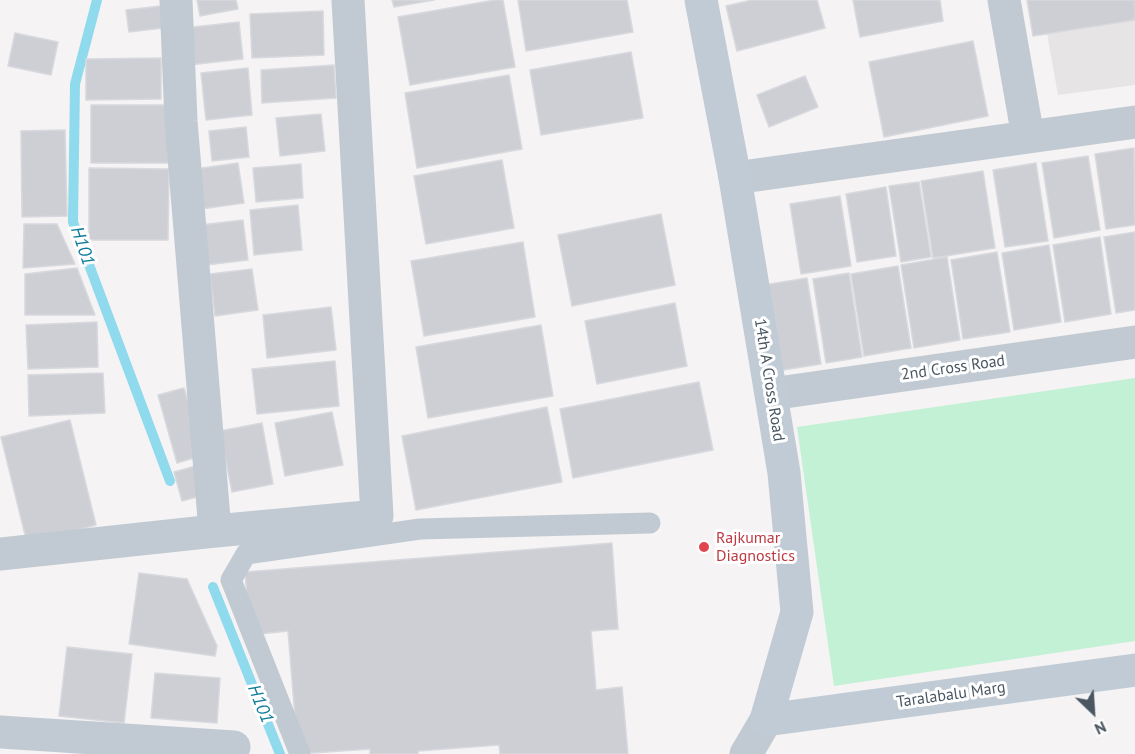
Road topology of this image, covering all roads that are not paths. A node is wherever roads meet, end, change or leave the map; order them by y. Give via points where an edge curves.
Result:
1 (176, 0) edge
2 (348, 0) edge
3 (701, 0) edge
4 (1004, 0) edge
5 (1135, 122) edge
6 (1028, 136) junction
7 (735, 178) junction
8 (1135, 342) edge
9 (771, 394) junction
10 (650, 523) dead end
11 (215, 531) junction
12 (0, 554) edge
13 (1135, 670) edge
14 (766, 720) junction
15 (0, 732) edge
16 (234, 747) dead end
17 (300, 754) edge
18 (746, 754) edge

1 - 11 street via 181,121
2 - 11 street via 377,516
3 - 7 street, 14th A Cross Road
4 - 6 street
5 - 6 street
6 - 7 street
7 - 9 street, 14th A Cross Road
8 - 9 street, 2nd Cross Road
9 - 14 street, 14th A Cross Road via 784,473 797,612
10 - 17 lane via 420,529 246,554 231,580
11 - 12 street
13 - 14 street, Taralabalu Marg
14 - 18 street, 14th A Cross Road
15 - 16 street

